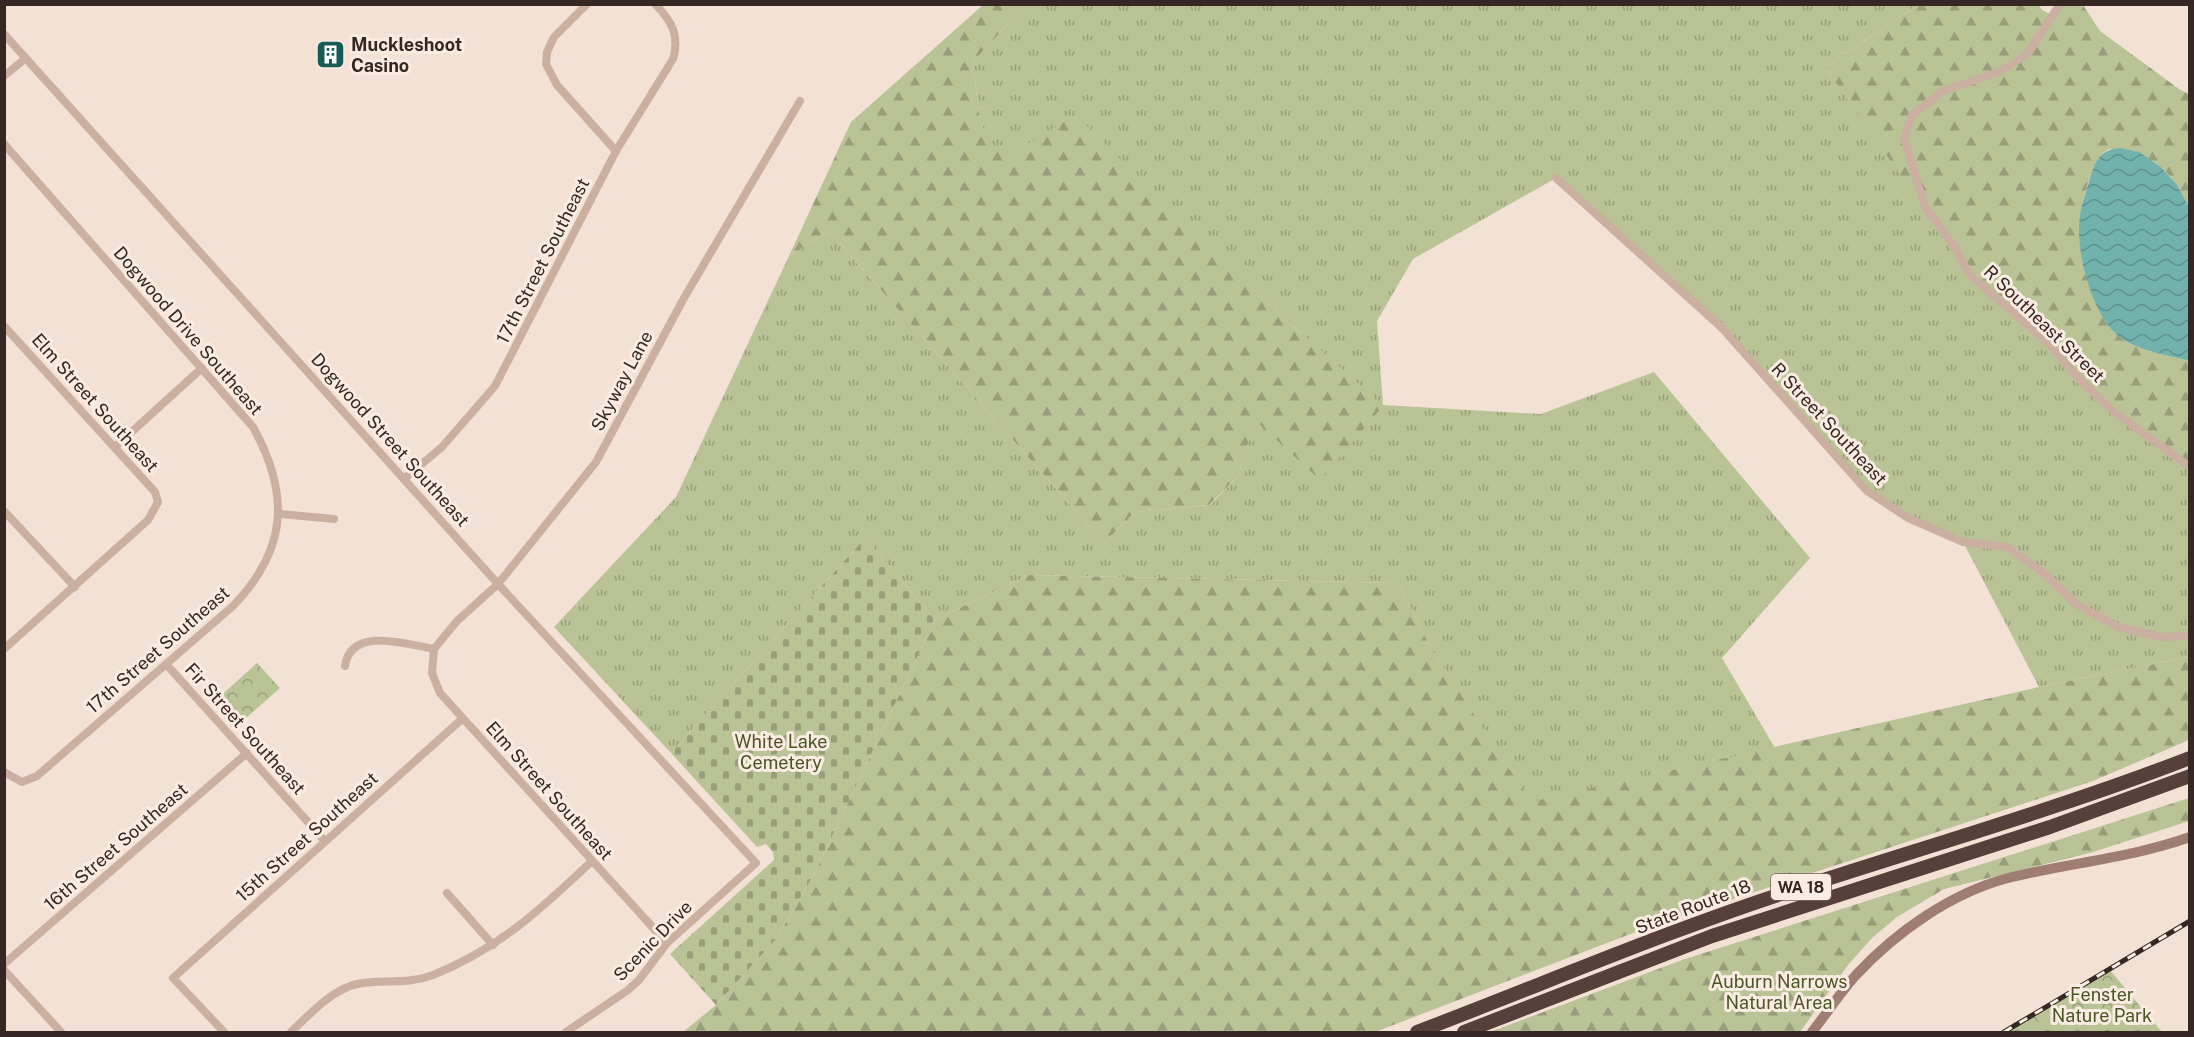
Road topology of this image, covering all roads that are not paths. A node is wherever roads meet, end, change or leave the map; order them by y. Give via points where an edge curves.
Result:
1 (587, 4) edge
2 (655, 4) edge
3 (2060, 4) edge
4 (4, 34) edge
5 (26, 58) junction
6 (4, 76) edge
7 (800, 100) dead end
8 (4, 144) edge
9 (616, 151) junction
10 (1556, 178) dead end
11 (4, 326) edge
12 (202, 368) junction
13 (115, 447) junction
14 (2190, 467) edge
15 (404, 479) junction
16 (4, 511) edge
17 (280, 514) junction
18 (334, 519) dead end
19 (498, 584) junction
20 (75, 587) junction
21 (2190, 636) edge
22 (4, 649) edge
23 (434, 649) junction
24 (166, 664) junction
25 (345, 666) dead end
26 (462, 719) junction
27 (247, 753) junction
28 (2190, 758) edge
29 (4, 772) edge
30 (2190, 776) edge
31 (2190, 837) edge
32 (325, 841) junction
33 (592, 861) junction
34 (756, 863) joint
35 (447, 893) dead end
36 (667, 943) junction
37 (493, 945) junction
38 (4, 964) edge
39 (4, 970) edge
40 (61, 1032) edge
41 (224, 1032) edge
42 (291, 1032) edge
43 (566, 1032) edge
44 (1417, 1032) edge
45 (1464, 1032) edge
46 (1812, 1032) edge

1 - 9 street via 554,37 546,64 557,85
2 - 9 street, 17th Street Southeast via 676,36 673,59
3 - 14 street, R Southeast Street via 2026,54 2001,71 1943,91 1912,115 1904,138 1925,207 1970,275 2048,344 2114,412
4 - 5 street, Dogwood Street Southeast
5 - 6 street
5 - 15 street, Dogwood Street Southeast
7 - 19 street, Skyway Lane via 684,298 596,462
8 - 12 street, Dogwood Drive Southeast
9 - 15 street, 17th Street Southeast via 495,386 442,447
10 - 21 street, R Street Southeast via 1722,328 1867,491 1908,518 1963,542 2008,547 2076,604 2118,627 2161,637
11 - 13 street, Elm Street Southeast
12 - 13 street
12 - 17 street, Dogwood Drive Southeast via 253,427 276,481
13 - 20 street, Elm Street Southeast via 155,492 158,502 148,520
15 - 19 street, Dogwood Street Southeast
16 - 20 street
17 - 18 street
17 - 24 street, 17th Street Southeast via 269,552 246,593
19 - 23 street, Skyway Lane via 457,621
19 - 34 street, Dogwood Street Southeast
20 - 22 street
23 - 25 street via 374,640 352,650 346,656
23 - 26 street, Elm Street Southeast via 434,682
24 - 27 street, Fir Street Southeast
24 - 29 street, 17th Street Southeast via 37,776 22,782
26 - 32 street, 15th Street Southeast
26 - 33 street, Elm Street Southeast
27 - 32 street, Fir Street Southeast
27 - 38 street, 16th Street Southeast
28 - 44 highway, State Route 18 / WA 18 via 2018,820 1707,920
30 - 45 highway, State Route 18 / WA 18 via 2050,827 1713,936
31 - 46 main road via 2005,879 1976,890 1916,923 1874,956
32 - 41 street, 15th Street Southeast via 172,978
33 - 36 street, Elm Street Southeast
33 - 37 street via 527,922
34 - 36 street, Scenic Drive
35 - 37 street
36 - 43 street, Scenic Drive via 639,980
37 - 42 street via 417,981 356,984 316,1009
39 - 40 street

